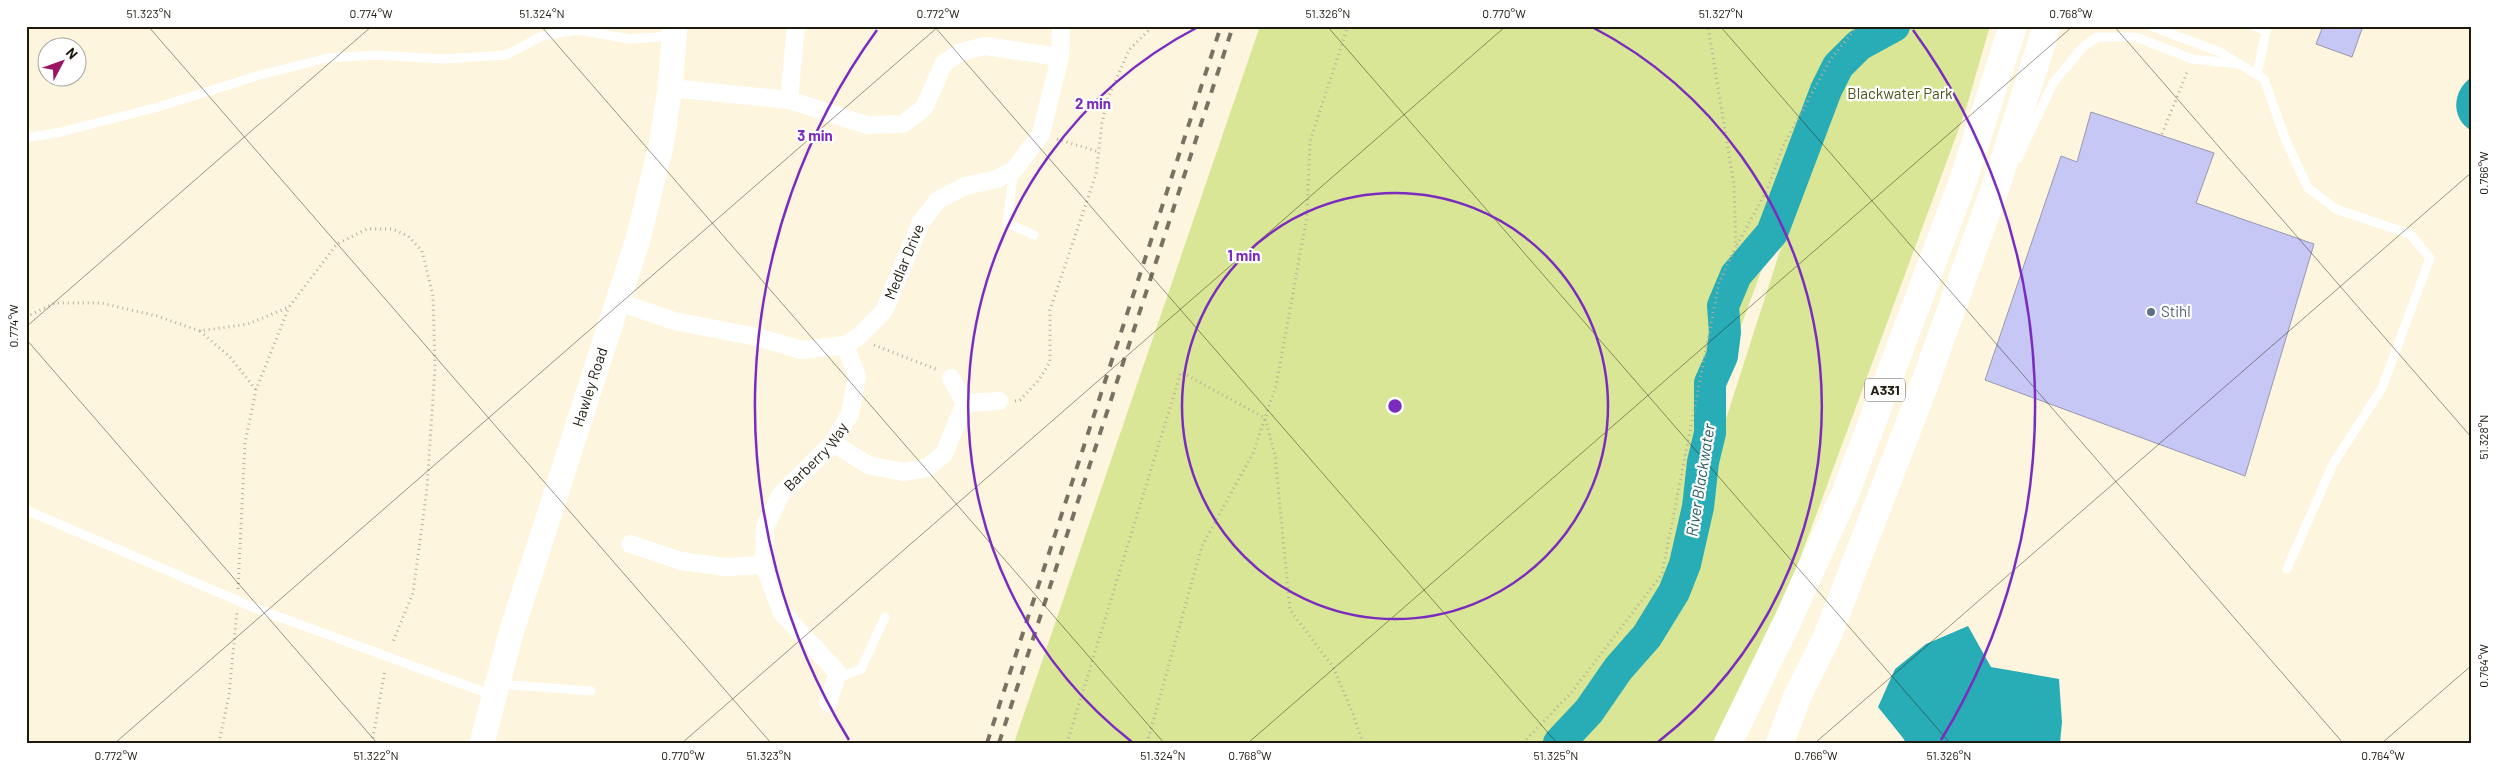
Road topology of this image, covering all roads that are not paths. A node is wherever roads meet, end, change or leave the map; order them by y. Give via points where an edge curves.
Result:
1 (796, 26) edge
2 (1061, 26) edge
3 (2013, 26) edge
4 (2047, 26) edge
5 (2151, 26) edge
6 (2254, 26) edge
7 (2266, 28) edge
8 (675, 31) edge
9 (1060, 57) junction
10 (2238, 64) junction
11 (2257, 75) junction
12 (670, 88) junction
13 (790, 100) junction
14 (26, 138) edge
15 (1014, 170) junction
16 (1034, 235) dead end
17 (1964, 278) junction
18 (619, 302) junction
19 (851, 341) junction
20 (951, 378) road end
21 (999, 401) road end
22 (965, 403) junction
23 (833, 443) junction
24 (26, 510) edge
25 (630, 544) dead end
26 (764, 565) junction
27 (2287, 569) dead end
28 (885, 616) dead end
29 (838, 673) junction
30 (494, 690) junction
31 (591, 691) dead end
32 (828, 703) dead end
33 (482, 743) edge
34 (1728, 743) edge
35 (1780, 743) edge

1 - 13 street
2 - 9 street, Medlar Drive
3 - 34 main road, A331 via 1960,190 1845,494
4 - 17 main road, A331
5 - 10 lane via 2222,53
6 - 7 lane
7 - 11 lane
8 - 12 main road, Hawley Road
8 - 14 lane via 630,38 578,30 542,36 506,55 327,58 150,109
9 - 13 street via 985,46 961,52 944,63 924,108 903,124 867,125
9 - 15 street, Medlar Drive via 1041,134
10 - 11 lane
10 - 17 lane via 2192,59 2136,37 2097,37 2083,47 2053,83
11 - 27 lane via 2264,79 2308,188 2336,209 2410,234 2430,258 2382,388 2333,464
12 - 13 street
12 - 18 main road, Hawley Road via 661,146
15 - 16 lane via 1007,223
15 - 19 street, Medlar Drive via 997,179 965,186 938,200 921,222 884,311
17 - 35 main road, A331 via 1827,637 1797,697
18 - 19 street via 674,321 757,337 801,350
18 - 30 main road, Hawley Road
19 - 23 street, Barberry Way via 857,376 850,414
20 - 22 street
21 - 22 street
22 - 23 street via 944,454 927,468 903,472 868,465
23 - 26 street, Barberry Way via 781,494 765,527
24 - 30 lane via 238,601 388,656
25 - 26 street via 681,560 726,567
26 - 29 street, Barberry Way via 782,613
28 - 29 lane via 861,670 844,676
29 - 32 street
30 - 31 lane
30 - 33 main road, Hawley Road

